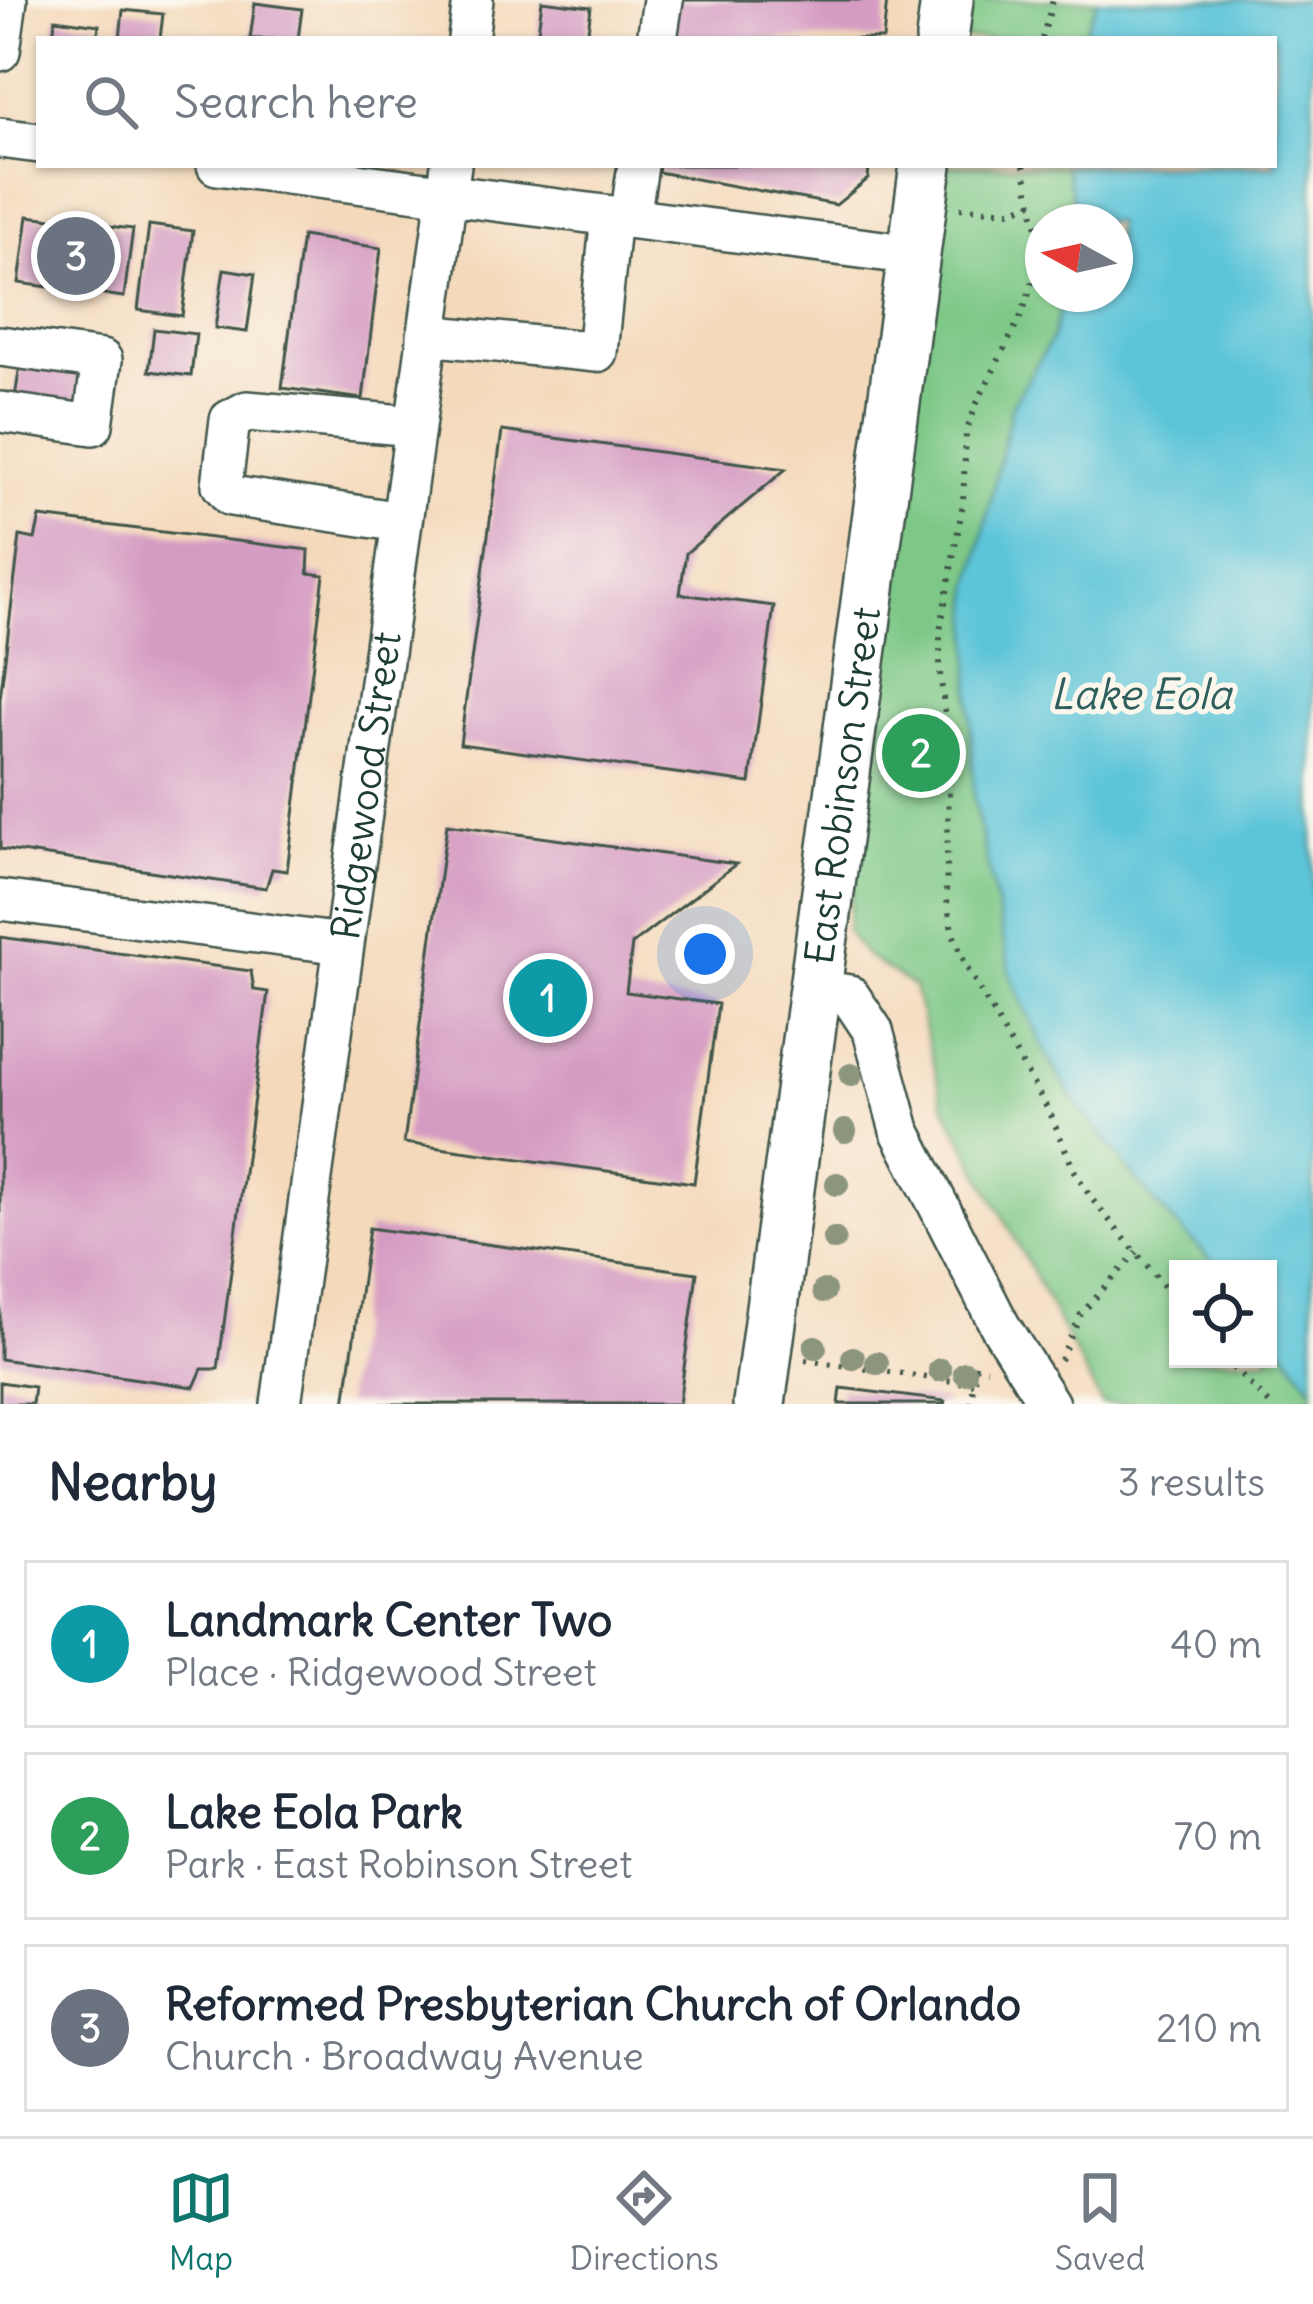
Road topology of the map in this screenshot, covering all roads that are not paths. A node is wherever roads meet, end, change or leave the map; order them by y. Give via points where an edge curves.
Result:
1 (7, 0) edge
2 (473, 0) edge
3 (663, 0) edge
4 (947, 0) edge
5 (468, 36) edge
6 (657, 36) edge
7 (942, 36) edge
8 (0, 51) edge
9 (0, 137) edge
10 (36, 143) edge
11 (264, 168) edge
12 (637, 168) edge
13 (449, 180) edge
14 (939, 186) edge
15 (621, 217) junction
16 (914, 255) junction
17 (427, 335) junction
18 (0, 346) edge
19 (0, 412) edge
20 (414, 426) junction
21 (401, 522) junction
22 (0, 901) edge
23 (344, 944) junction
24 (815, 977) junction
25 (1048, 1385) edge
26 (281, 1404) edge
27 (759, 1404) edge

1 - 8 street
2 - 5 street
3 - 6 street
4 - 7 main road
9 - 10 street
11 - 13 street
12 - 15 street
13 - 15 street
13 - 17 street, Ridgewood Street
14 - 16 main road, East Robinson Street
15 - 16 street
15 - 17 street via 597,352
16 - 24 main road, East Robinson Street
17 - 20 street, Ridgewood Street
18 - 19 street via 102,360 92,424
20 - 21 street, Ridgewood Street
20 - 21 street via 247,411 230,420 222,485 231,496
21 - 23 street, Ridgewood Street
22 - 23 street
23 - 26 street, Ridgewood Street
24 - 25 street via 850,995 873,1031 900,1130 1000,1326
24 - 27 main road, East Robinson Street

